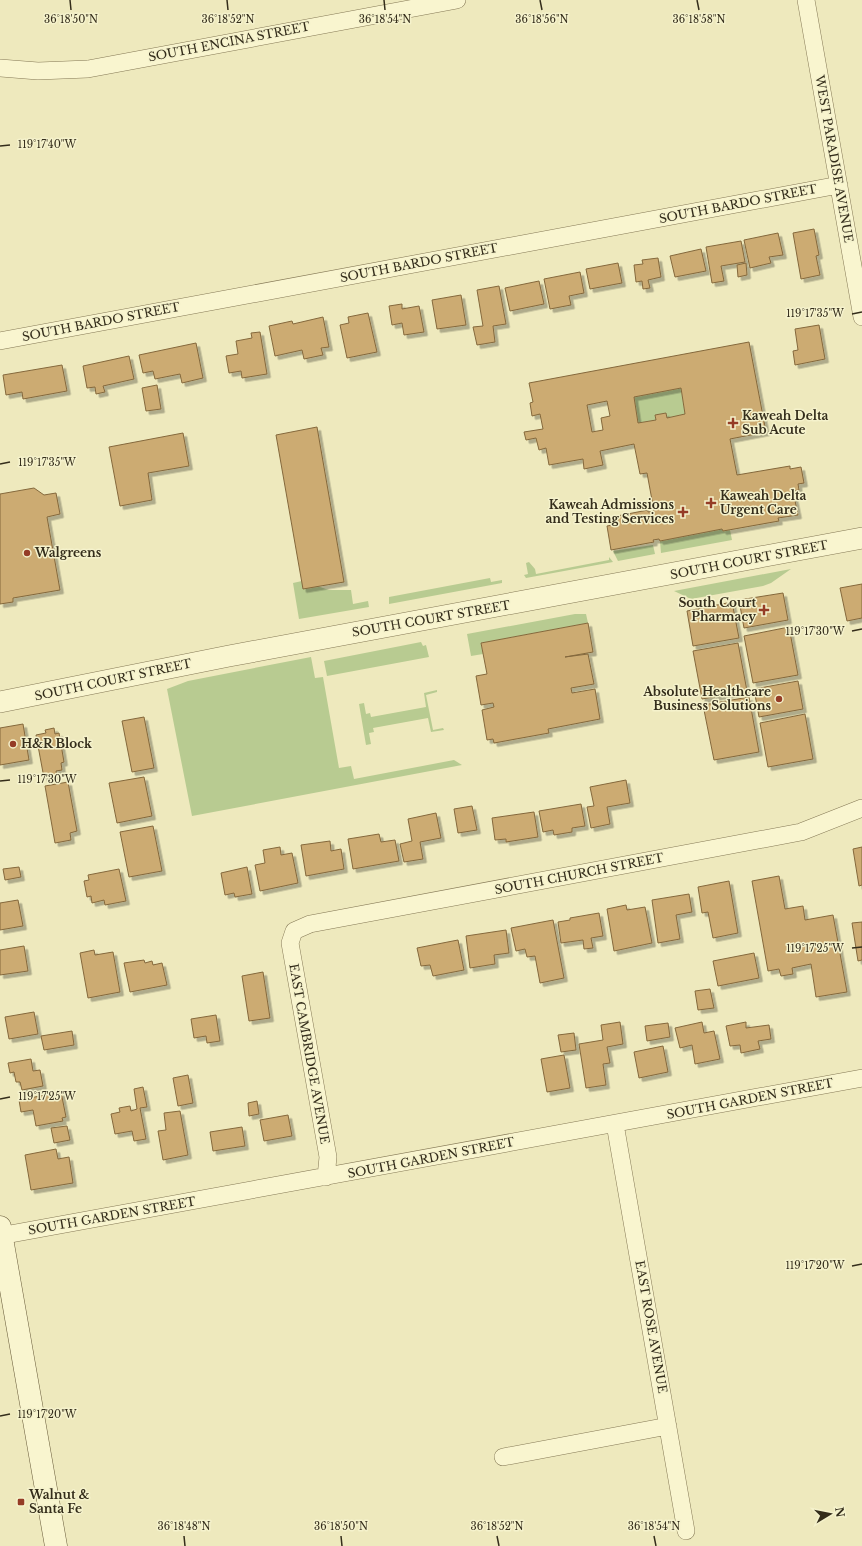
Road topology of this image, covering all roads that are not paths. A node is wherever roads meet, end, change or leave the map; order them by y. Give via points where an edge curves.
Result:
1 (457, 0) edge
2 (806, 0) edge
3 (381, 7) edge
4 (0, 68) edge
5 (839, 185) junction
6 (862, 317) edge
7 (0, 341) edge
8 (862, 538) edge
9 (0, 702) edge
10 (862, 808) edge
11 (294, 931) joint
12 (862, 1078) edge
13 (615, 1124) junction
14 (326, 1177) junction
15 (1, 1233) edge
16 (668, 1426) junction
17 (503, 1457) dead end
18 (686, 1530) dead end
19 (56, 1546) edge

1 - 3 street, SOUTH ENCINA STREET
2 - 5 street, WEST PARADISE AVENUE
3 - 4 street, SOUTH ENCINA STREET via 88,69 38,71
5 - 6 street, WEST PARADISE AVENUE
5 - 7 street, SOUTH BARDO STREET
8 - 9 street, SOUTH COURT STREET via 236,654
10 - 11 street, SOUTH CHURCH STREET via 801,832 310,924
11 - 14 street, EAST CAMBRIDGE AVENUE via 290,943 328,1157
12 - 13 street, SOUTH GARDEN STREET
13 - 14 street, SOUTH GARDEN STREET
13 - 16 street, EAST ROSE AVENUE
14 - 15 street, SOUTH GARDEN STREET
15 - 19 main road
16 - 17 street
16 - 18 street, EAST ROSE AVENUE

